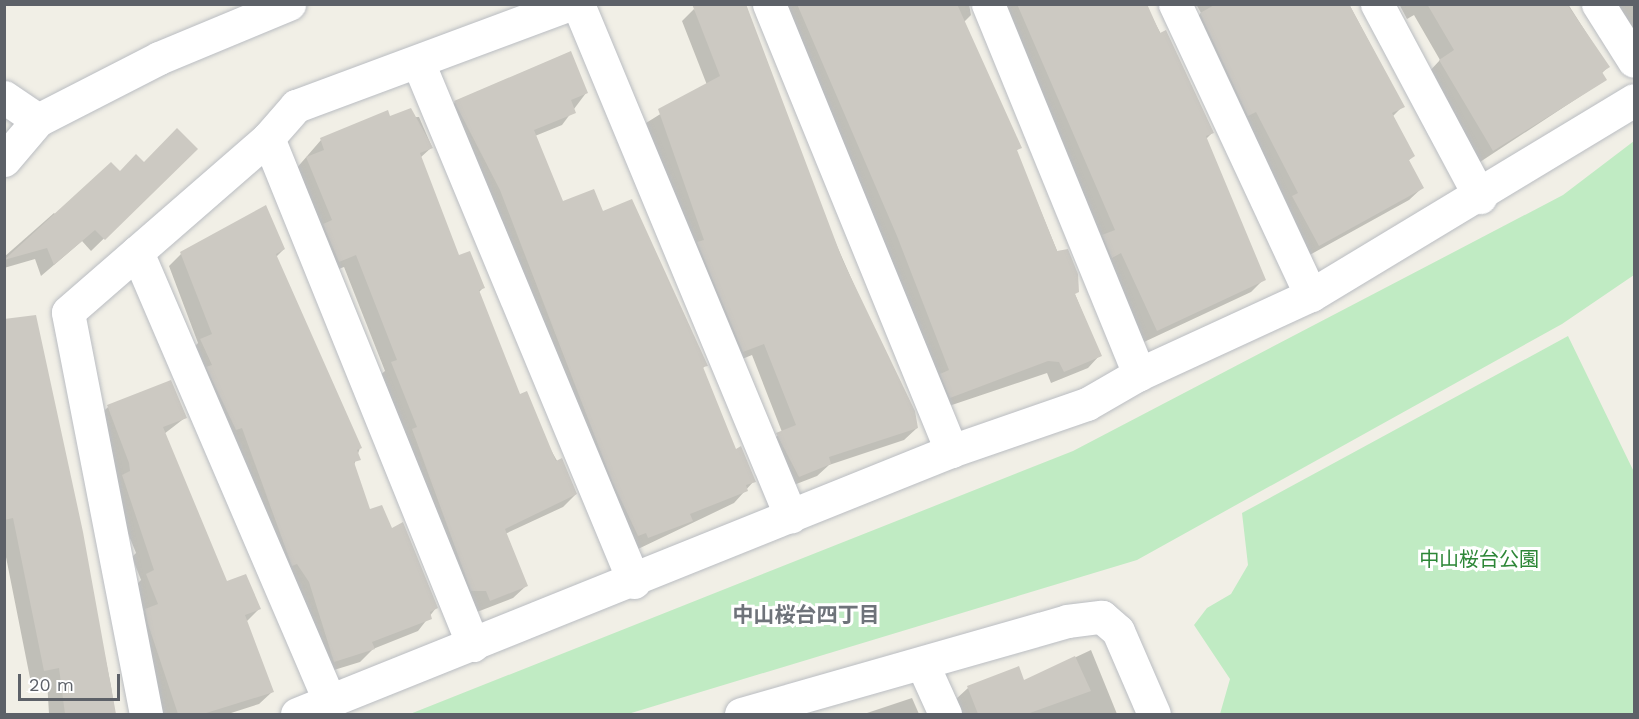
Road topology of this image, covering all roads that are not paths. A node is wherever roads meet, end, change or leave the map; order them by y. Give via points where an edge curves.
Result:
1 (289, 4) edge
2 (571, 4) edge
3 (578, 4) edge
4 (769, 4) edge
5 (988, 4) edge
6 (1175, 4) edge
7 (1377, 4) edge
8 (1598, 4) edge
9 (1635, 61) edge
10 (418, 62) junction
11 (4, 97) edge
12 (1635, 100) edge
13 (38, 120) junction
14 (268, 138) junction
15 (4, 160) edge
16 (1480, 197) junction
17 (137, 252) junction
18 (1311, 295) junction
19 (1139, 374) junction
20 (951, 452) junction
21 (790, 517) junction
22 (634, 582) junction
23 (473, 645) junction
24 (922, 663) junction
25 (329, 701) junction
26 (146, 714) edge
27 (297, 714) edge
28 (743, 714) edge
29 (945, 714) edge
30 (1154, 714) edge

1 - 13 street via 159,58
2 - 10 street
3 - 21 street
4 - 20 street
5 - 19 street
6 - 18 street
7 - 16 street
8 - 9 street
10 - 14 street via 296,106
10 - 22 street
11 - 13 street
12 - 16 street
13 - 15 street
14 - 17 street
14 - 23 street
16 - 18 street
17 - 25 street
17 - 26 street via 69,312
18 - 19 street
19 - 20 street via 1087,404
20 - 21 street
21 - 22 street
22 - 23 street
23 - 25 street
24 - 28 street
24 - 29 street
24 - 30 street via 1067,621 1102,617 1118,631
25 - 27 street

